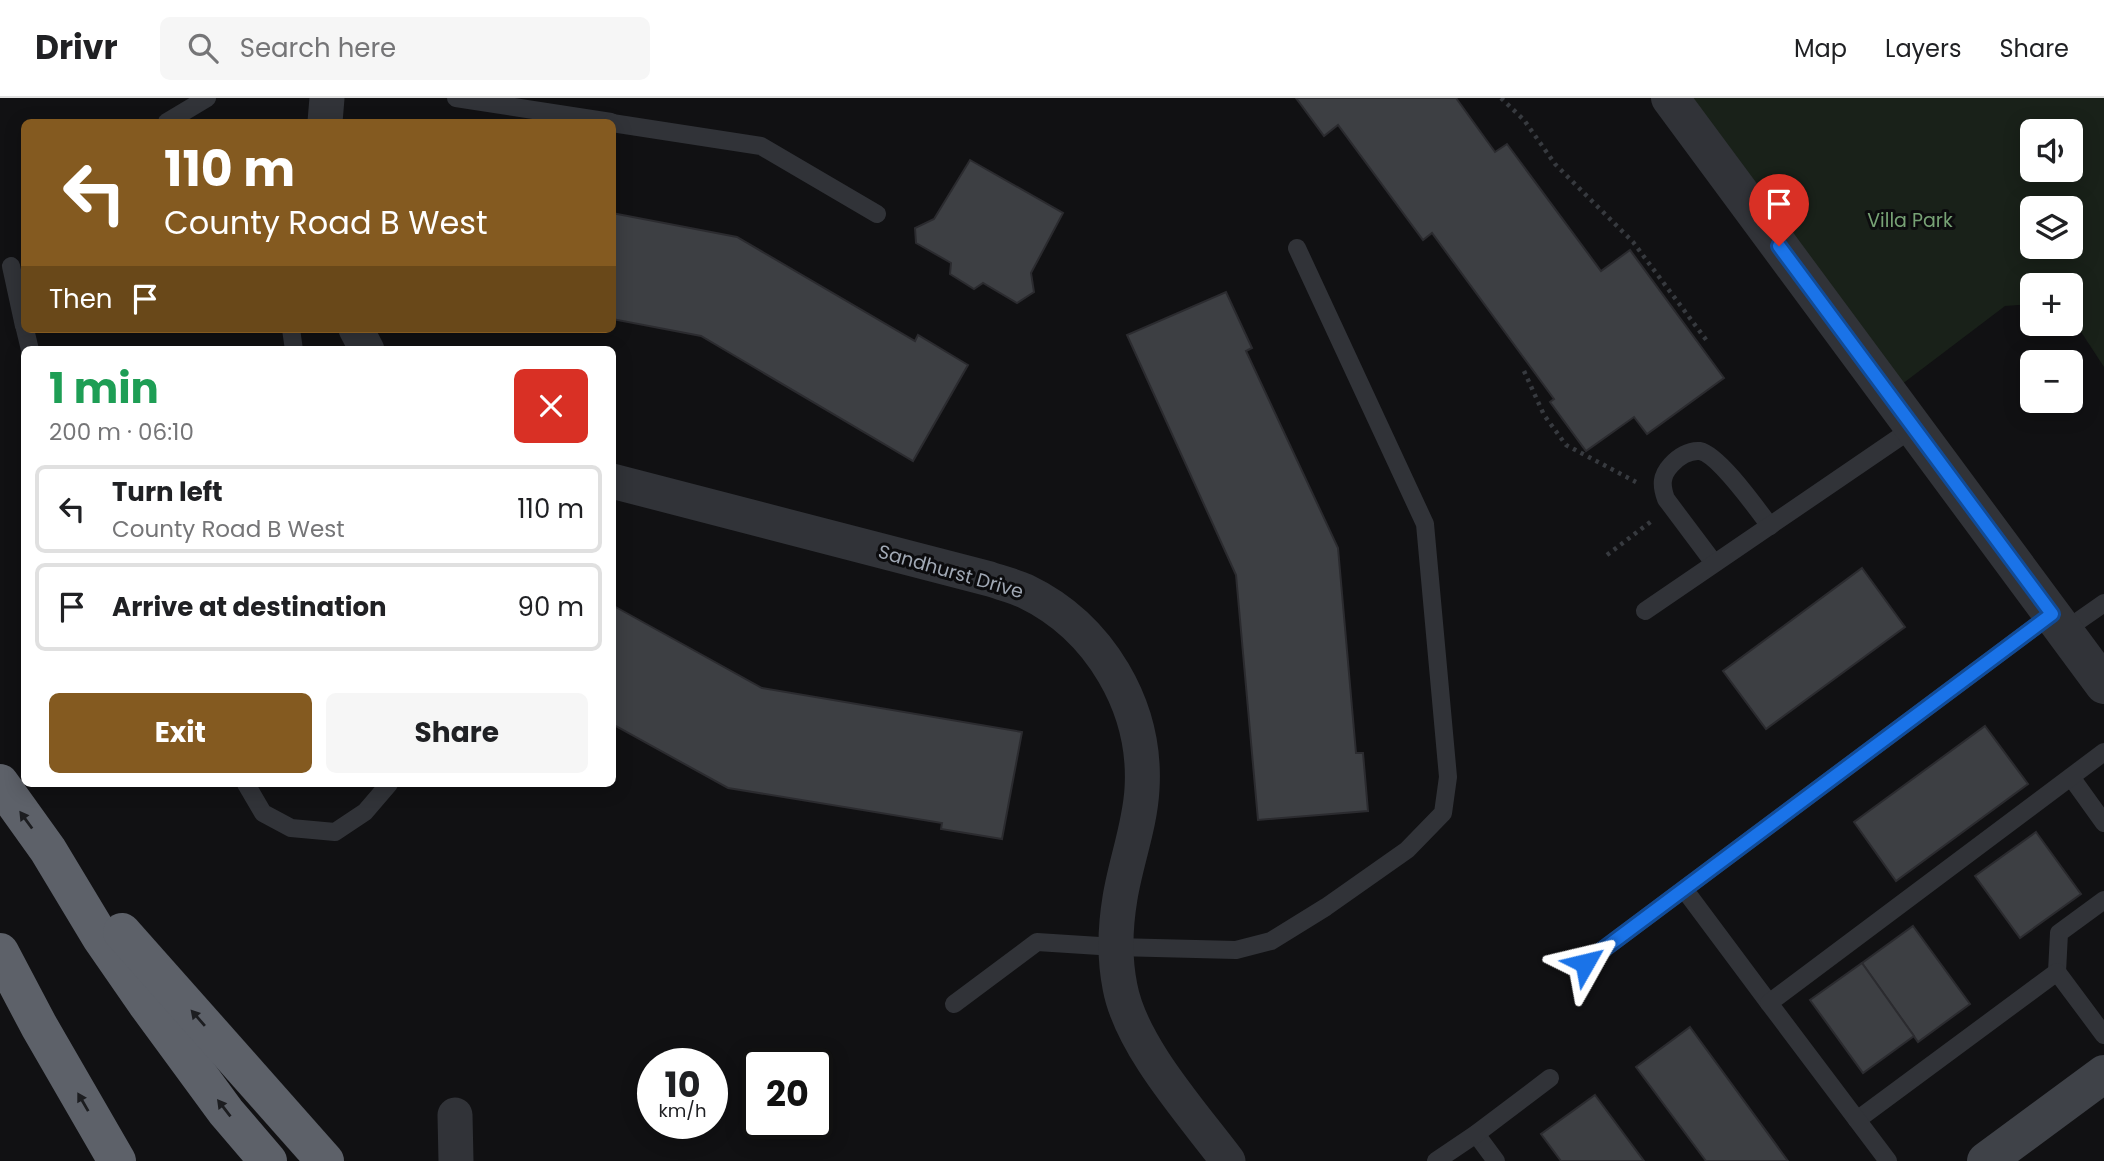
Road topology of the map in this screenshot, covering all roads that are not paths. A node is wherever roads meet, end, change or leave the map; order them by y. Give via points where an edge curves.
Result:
1 (207, 98) edge
2 (327, 98) edge
3 (456, 98) edge
4 (1670, 98) edge
5 (172, 119) edge
6 (325, 119) edge
7 (587, 119) edge
8 (616, 124) edge
9 (877, 214) dead end
10 (1297, 248) dead end
11 (11, 266) dead end
12 (21, 310) edge
13 (1913, 428) junction
14 (616, 482) edge
15 (1770, 526) junction
16 (1714, 563) junction
17 (2104, 603) edge
18 (1645, 611) dead end
19 (2058, 623) junction
20 (2104, 685) edge
21 (2104, 752) edge
22 (2071, 777) junction
23 (0, 783) edge
24 (248, 787) edge
25 (386, 787) edge
26 (2104, 823) edge
27 (48, 850) junction
28 (1684, 889) junction
29 (2104, 900) edge
30 (1115, 947) junction
31 (0, 952) edge
32 (1585, 963) dead end
33 (2057, 972) junction
34 (1769, 1003) junction
35 (954, 1004) dead end
36 (2104, 1035) edge
37 (2104, 1074) edge
38 (1550, 1078) dead end
39 (455, 1115) dead end
40 (1857, 1120) junction
41 (1476, 1134) junction
42 (117, 1161) edge
43 (268, 1161) edge
44 (325, 1161) edge
45 (456, 1161) edge
46 (1228, 1161) edge
47 (1436, 1161) edge
48 (1496, 1161) edge
49 (1888, 1161) edge
50 (1986, 1161) edge

1 - 5 lane
2 - 6 street
3 - 7 lane
4 - 13 street
8 - 9 lane via 761,146
10 - 30 lane via 1425,524 1448,777 1443,813 1407,850 1271,941 1236,950
11 - 12 lane
13 - 15 lane
13 - 19 street
14 - 30 street, Sandhurst Drive via 990,579 1025,591 1061,613 1091,641 1116,675 1132,712 1141,751 1142,789
15 - 16 lane
15 - 16 lane via 1715,458 1700,451 1674,461 1663,474 1666,499
16 - 18 lane
17 - 19 lane
19 - 20 street
19 - 28 lane
21 - 22 lane
22 - 26 lane
22 - 34 lane
27 -> 23 highway
24 - 25 lane via 263,813 291,828 335,832 365,812
43 -> 27 highway via 146,1003
44 -> 27 highway
28 - 32 lane
28 - 34 lane
29 - 33 lane via 2059,933
30 - 35 lane via 1037,942
30 - 46 street, Sandhurst Drive via 1120,989 1134,1029
42 -> 31 highway
33 - 36 lane
33 - 40 lane
34 - 40 lane
37 - 50 main road
38 - 41 lane
39 - 45 street
40 - 49 lane
41 - 47 lane
41 - 48 lane

